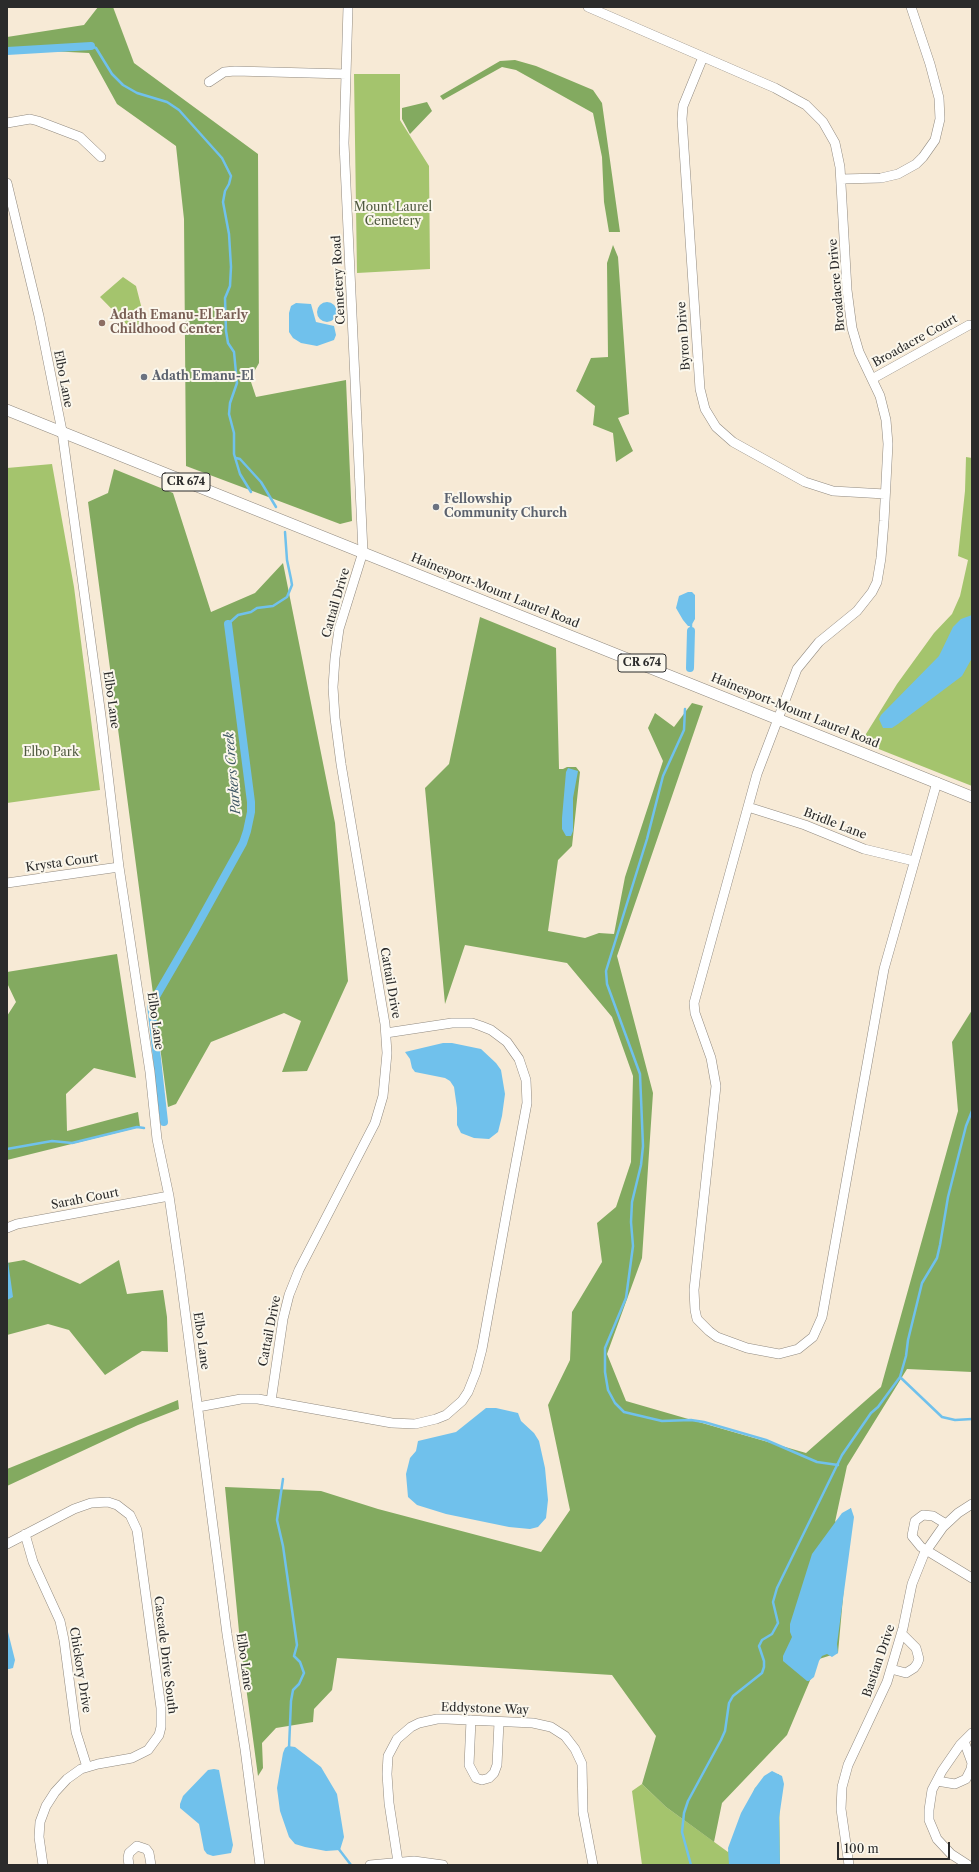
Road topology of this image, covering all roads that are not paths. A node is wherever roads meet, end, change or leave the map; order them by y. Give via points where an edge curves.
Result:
1 (348, 7) edge
2 (588, 7) edge
3 (911, 7) edge
4 (703, 56) junction
5 (346, 74) junction
6 (209, 82) dead end
7 (7, 123) edge
8 (101, 157) dead end
9 (841, 179) junction
10 (7, 183) edge
11 (970, 325) dead end
12 (872, 379) junction
13 (7, 410) edge
14 (62, 432) junction
15 (885, 494) junction
16 (363, 552) junction
17 (777, 718) junction
18 (937, 782) junction
19 (972, 797) edge
20 (748, 807) junction
21 (914, 861) junction
22 (120, 867) junction
23 (7, 883) edge
24 (386, 1033) junction
25 (169, 1196) junction
26 (7, 1228) edge
27 (271, 1401) junction
28 (198, 1408) junction
29 (972, 1504) edge
30 (946, 1524) junction
31 (25, 1534) junction
32 (7, 1544) edge
33 (926, 1550) junction
34 (972, 1578) edge
35 (902, 1634) junction
36 (891, 1669) junction
37 (471, 1720) junction
38 (500, 1722) junction
39 (972, 1733) edge
40 (964, 1741) junction
41 (87, 1767) junction
42 (937, 1781) junction
43 (398, 1862) junction
44 (43, 1865) edge
45 (129, 1865) edge
46 (151, 1865) edge
47 (260, 1865) edge
48 (370, 1865) edge
49 (443, 1865) edge
50 (593, 1865) edge
51 (849, 1865) edge
52 (968, 1865) edge

1 - 5 street, Cemetery Road
2 - 4 street, Broadacre Drive
3 - 9 street via 930,64 938,98 940,119 935,140 920,160 898,174 880,178
4 - 9 street, Broadacre Drive via 786,93 816,113 835,143
4 - 15 street, Byron Drive via 683,106 682,119 700,389 705,409 716,427 733,442 805,482 833,491
5 - 6 street via 235,71 224,72
5 - 16 street, Cemetery Road via 344,143
7 - 8 street via 30,119 38,121 80,137
9 - 12 street, Broadacre Drive via 847,290 852,328 859,352
10 - 14 street, Elbo Lane
11 - 12 street, Broadacre Court
12 - 15 street, Broadacre Drive via 880,396 886,420 888,444
13 - 14 main road, Hainesport-Mount Laurel Road / CR 674
14 - 16 main road, Hainesport-Mount Laurel Road / CR 674
14 - 22 street, Elbo Lane
15 - 17 street, Broadacre Drive via 877,582 857,611 819,642 803,660
16 - 17 main road, Hainesport-Mount Laurel Road / CR 674
16 - 24 street, Cattail Drive via 340,629 335,658 334,702 343,780
17 - 18 main road, Hainesport-Mount Laurel Road / CR 674
17 - 20 street, Broadacre Drive
18 - 19 main road, Hainesport-Mount Laurel Road / CR 674
18 - 21 street, Broadacre Drive
20 - 21 street, Bridle Lane via 805,825 864,849
20 - 21 street, Broadacre Drive via 694,1003 715,1072 716,1086 694,1301 697,1319 702,1326 717,1336 747,1348 779,1354 798,1349 813,1337 822,1317 884,969
22 - 23 street, Krysta Court
22 - 25 street, Elbo Lane via 150,1072 157,1139
24 - 27 street, Cattail Drive via 386,1074 380,1110 289,1295 282,1319
24 - 27 street via 452,1023 481,1026 507,1042 519,1059 526,1080 525,1115 476,1372 468,1392 454,1408 436,1420 415,1424 392,1423
25 - 26 street, Sarah Court
25 - 28 street, Elbo Lane
27 - 28 street via 258,1398 241,1399
28 - 47 street, Elbo Lane
29 - 30 street, Bastian Drive
30 - 33 street, Bastian Drive
30 - 33 street via 928,1514 918,1517 912,1536
31 - 32 street, Cascade Drive South
31 - 41 street, Chickory Drive via 33,1562 61,1626 76,1732
31 - 41 street, Cascade Drive South via 82,1506 100,1501 124,1509 137,1530 160,1699 161,1727 154,1743 140,1754
33 - 34 street
33 - 35 street, Bastian Drive via 912,1584
35 - 36 street, Bastian Drive
35 - 36 street via 916,1648 919,1659 914,1668 906,1673
36 - 51 street, Bastian Drive via 852,1754 842,1787 841,1820
37 - 38 street, Eddystone Way
37 - 38 street via 469,1764 471,1772 482,1780 489,1778 497,1765
37 - 43 street, Eddystone Way via 438,1719 419,1723 403,1732 392,1747 388,1760 388,1779 391,1822
38 - 50 street, Eddystone Way via 533,1723 551,1727 571,1742 582,1764 583,1812
39 - 40 street
40 - 42 street via 947,1762
40 - 42 street via 972,1763 966,1779 955,1784
41 - 44 street, Cascade Drive South via 60,1785 42,1814 39,1837
42 - 52 street via 932,1790 929,1810 932,1830 943,1847
43 - 48 street
43 - 49 street via 425,1861
45 - 46 street via 129,1852 137,1846 149,1853

